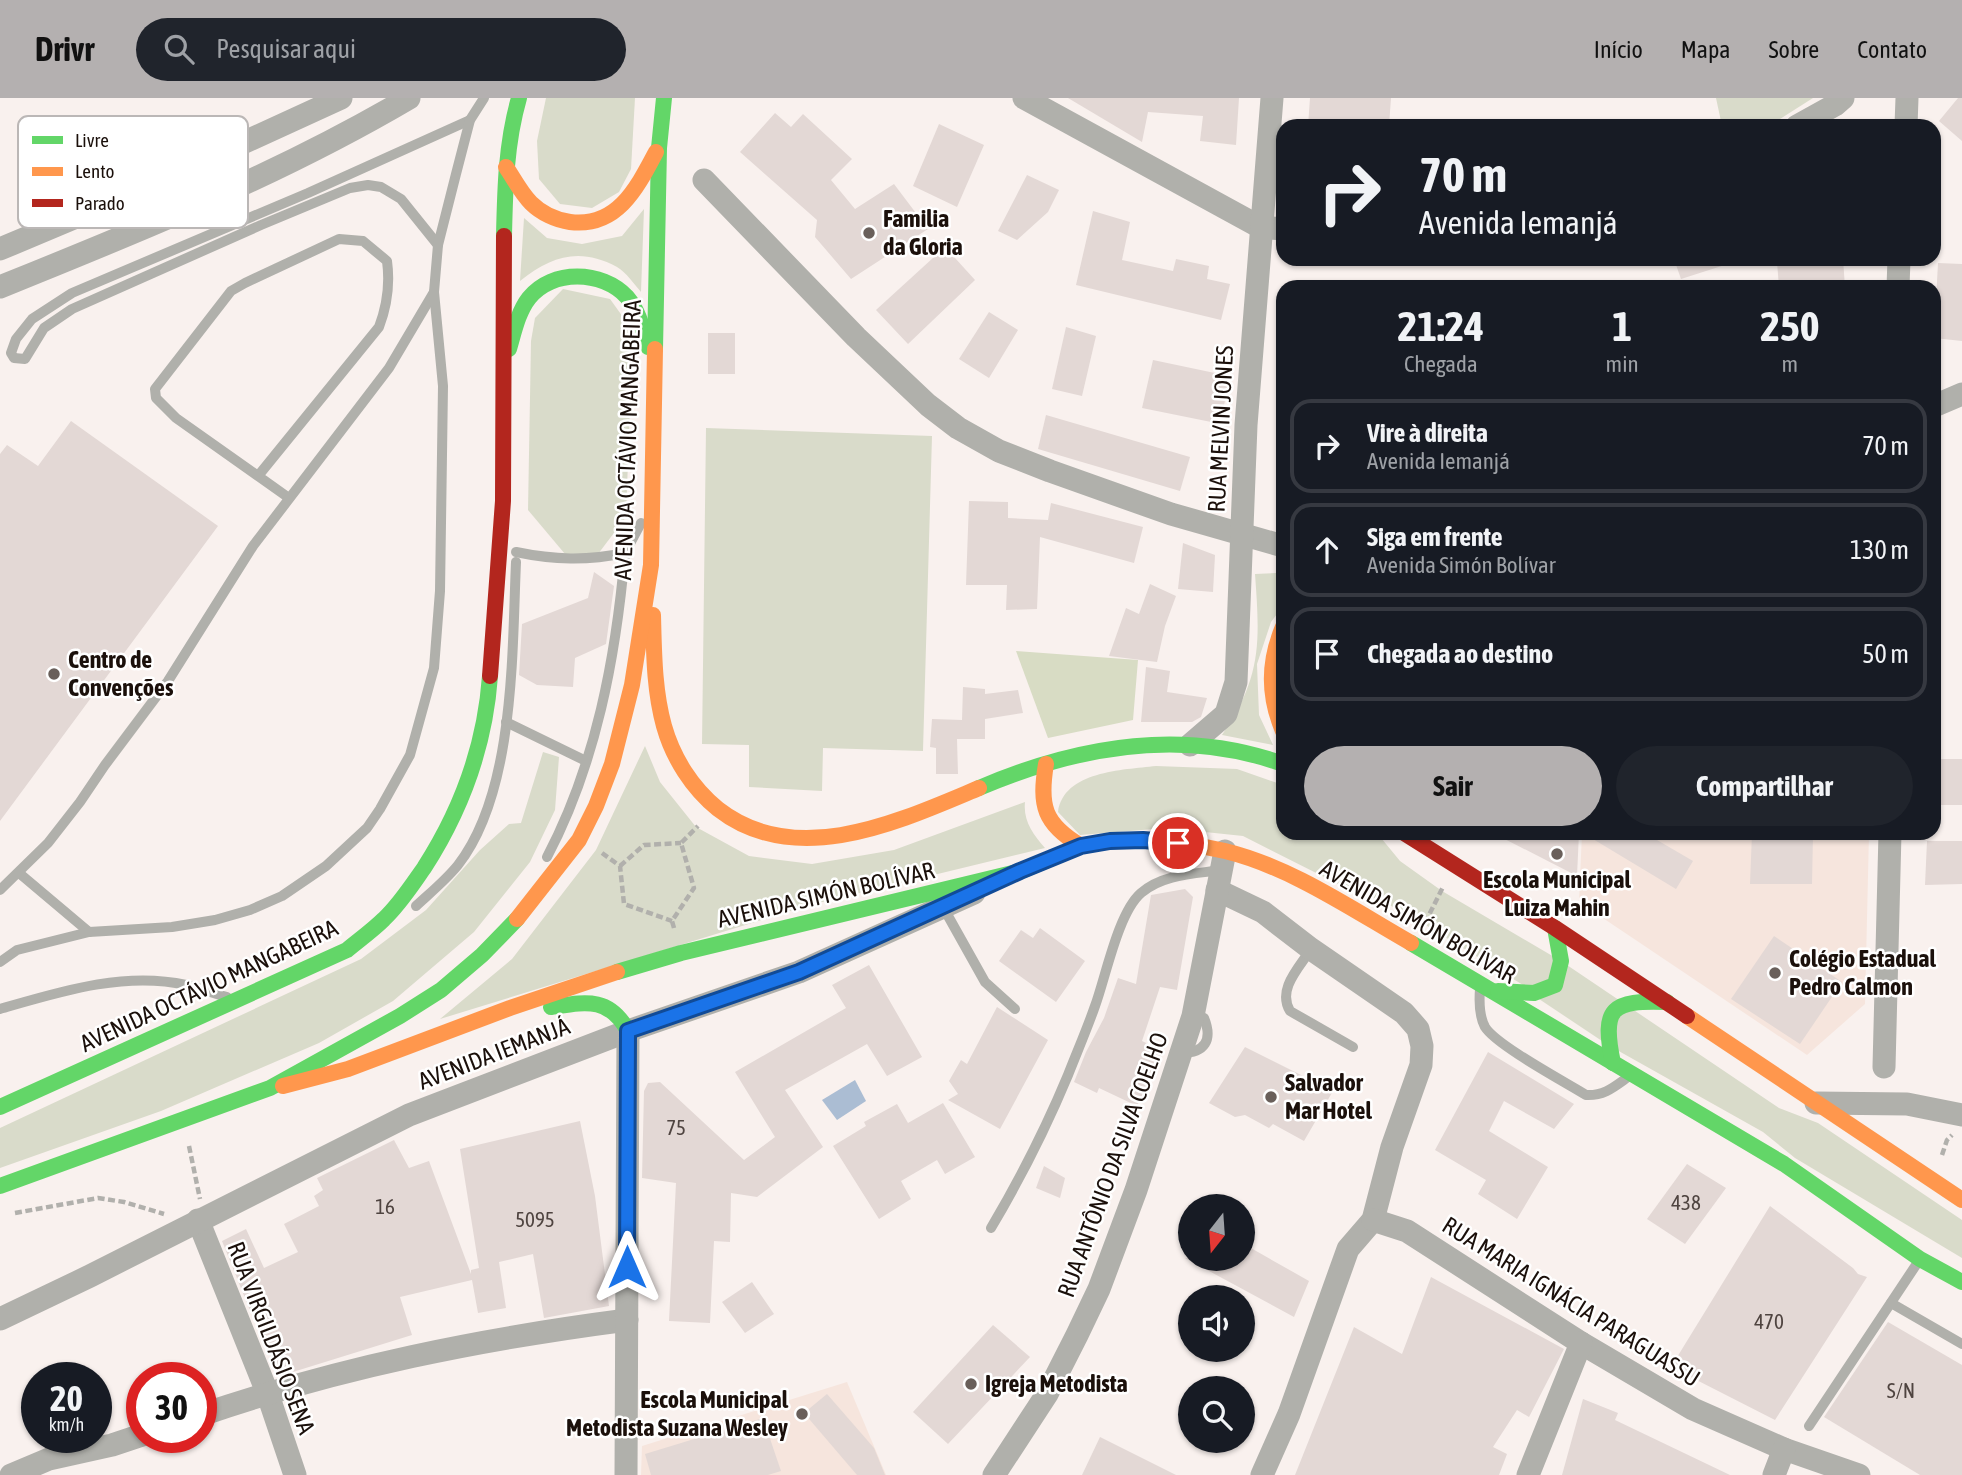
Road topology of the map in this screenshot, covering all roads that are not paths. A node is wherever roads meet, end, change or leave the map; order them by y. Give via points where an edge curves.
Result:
1 (341, 98) edge
2 (409, 98) edge
3 (484, 98) edge
4 (519, 98) edge
5 (664, 98) edge
6 (1024, 98) edge
7 (1272, 98) edge
8 (1843, 98) edge
9 (1908, 98) edge
10 (1810, 119) edge
11 (1906, 119) edge
12 (470, 120) junction
13 (248, 141) edge
14 (659, 148) junction
15 (506, 167) junction
16 (704, 180) dead end
17 (248, 181) edge
18 (248, 218) edge
19 (50, 228) edge
20 (143, 228) edge
21 (225, 228) edge
22 (1272, 228) edge
23 (438, 245) junction
24 (0, 249) edge
25 (0, 287) edge
26 (435, 292) junction
27 (653, 364) junction
28 (503, 368) junction
29 (1962, 394) edge
30 (1941, 403) edge
31 (258, 476) junction
32 (289, 498) junction
33 (503, 501) junction
34 (650, 507) junction
35 (1242, 537) junction
36 (1276, 544) edge
37 (516, 552) junction
38 (625, 553) junction
39 (651, 565) junction
40 (1276, 644) edge
41 (1276, 706) edge
42 (506, 722) junction
43 (1190, 745) junction
44 (586, 761) junction
45 (1276, 762) edge
46 (1046, 764) junction
47 (1415, 840) edge
48 (1890, 840) edge
49 (1081, 846) junction
50 (1221, 870) junction
51 (1020, 871) junction
52 (19, 873) junction
53 (0, 890) edge
54 (943, 906) junction
55 (513, 924) junction
56 (1555, 928) junction
57 (89, 932) junction
58 (1311, 949) junction
59 (17, 950) junction
60 (347, 950) junction
61 (0, 954) edge
62 (0, 962) edge
63 (1487, 987) junction
64 (240, 1000) junction
65 (1667, 1002) junction
66 (0, 1009) edge
67 (1015, 1009) dead end
68 (498, 1013) junction
69 (628, 1031) junction
70 (1353, 1047) dead end
71 (1613, 1063) junction
72 (1884, 1066) dead end
73 (1631, 1074) junction
74 (270, 1088) junction
75 (1816, 1103) junction
76 (0, 1107) edge
77 (1962, 1115) edge
78 (0, 1186) edge
79 (1962, 1200) edge
80 (198, 1211) junction
81 (1373, 1220) junction
82 (991, 1228) dead end
83 (1920, 1259) junction
84 (1962, 1282) edge
85 (1891, 1303) junction
86 (0, 1319) edge
87 (627, 1320) junction
88 (1581, 1343) junction
89 (1962, 1344) edge
90 (267, 1392) junction
91 (217, 1409) edge
92 (1809, 1426) dead end
93 (126, 1440) edge
94 (1784, 1449) junction
95 (10, 1475) edge
96 (295, 1475) edge
97 (626, 1475) edge
98 (994, 1475) edge
99 (1262, 1475) edge
100 (1528, 1475) edge
101 (1774, 1475) edge
102 (1859, 1475) edge

1 - 13 street
2 - 17 street
3 - 12 lane
4 - 15 street, AVENIDA OCTÁVIO MANGABEIRA
5 - 14 street, AVENIDA OCTÁVIO MANGABEIRA
6 - 22 street
7 - 22 street, RUA MELVIN JONES
8 - 10 street
9 - 11 street
12 - 18 lane
12 - 23 lane
14 - 15 street via 625,205 607,218 582,225 556,219 534,206
14 - 27 street, AVENIDA OCTÁVIO MANGABEIRA
15 - 28 street, AVENIDA OCTÁVIO MANGABEIRA
16 - 35 street via 856,337 958,428 1050,471
19 - 24 street
20 - 25 street
21 - 23 lane via 72,293 32,319 11,354 25,359 44,328 72,309 350,188 368,185 393,192
22 - 35 street, RUA MELVIN JONES via 1246,425
23 - 26 lane
26 - 32 lane via 388,368
26 - 57 lane via 443,386 439,615 429,690 397,782 367,828 326,866 282,896 215,920
27 - 28 street via 640,318 625,294 603,279 570,275 546,284 529,298
27 - 34 street, AVENIDA OCTÁVIO MANGABEIRA
28 - 33 street, AVENIDA OCTÁVIO MANGABEIRA
29 - 30 street
31 - 31 lane via 169,412 156,398 155,389 231,291 339,239 363,241 387,261 389,271 379,327
31 - 32 lane
32 - 52 lane via 143,716 64,823
33 - 37 lane
33 - 60 street, AVENIDA OCTÁVIO MANGABEIRA via 489,694 478,754 442,840 411,887
34 - 38 lane
34 - 39 street, AVENIDA OCTÁVIO MANGABEIRA
35 - 36 street
35 - 43 street, RUA MELVIN JONES via 1234,695 1219,722
37 - 38 lane via 569,560
37 - 42 lane
38 - 44 lane via 614,649
39 - 46 street via 656,676 665,729 689,778 717,809 735,821 770,835 836,835 902,819
39 - 55 street, AVENIDA OCTÁVIO MANGABEIRA via 632,685 596,806 579,840
40 - 41 street via 1270,685
42 - 44 lane
42 - 60 lane via 486,814 458,864 401,919
43 - 45 street via 1246,752
43 - 46 street via 1114,748
44 - 55 lane via 562,824
46 - 49 street via 1041,789 1046,818
47 - 56 street
48 - 72 street
49 - 50 street, AVENIDA SIMÓN BOLÍVAR via 1143,840
49 - 51 street, AVENIDA SIMÓN BOLÍVAR
50 - 58 street via 1263,912
50 - 63 street, AVENIDA SIMÓN BOLÍVAR via 1271,867
50 - 82 lane via 1171,877 1133,902 1067,1078
50 - 98 street, RUA ANTÔNIO DA SILVA COELHO via 1193,1013 1099,1289 1047,1394
51 - 54 street, AVENIDA IEMANJÁ
51 - 68 street, AVENIDA SIMÓN BOLÍVAR via 681,953
52 - 53 lane
52 - 57 lane
54 - 67 lane via 985,982
54 - 69 street, AVENIDA IEMANJÁ via 799,972
55 - 74 street, AVENIDA OCTÁVIO MANGABEIRA via 441,990
56 - 63 street via 1561,961 1555,985 1533,995
56 - 65 street
57 - 59 lane
58 - 70 lane via 1288,985 1285,1003 1290,1011
58 - 81 street via 1380,995 1419,1029 1421,1065
59 - 61 lane
59 - 62 lane
60 - 64 street, AVENIDA OCTÁVIO MANGABEIRA
63 - 71 street, AVENIDA SIMÓN BOLÍVAR
63 - 73 lane via 1480,1011 1486,1028 1498,1041 1586,1095 1608,1091
64 - 66 lane via 184,984 146,980 74,987
64 - 76 street, AVENIDA OCTÁVIO MANGABEIRA
65 - 71 street via 1622,1004 1611,1014 1606,1024
65 - 75 street
68 - 69 street via 597,1003 617,1011
68 - 74 street, AVENIDA SIMÓN BOLÍVAR via 318,1080
69 - 80 street, AVENIDA IEMANJÁ via 409,1115
69 - 87 street
71 - 73 street, AVENIDA SIMÓN BOLÍVAR
73 - 83 street, AVENIDA SIMÓN BOLÍVAR via 1784,1164
74 - 78 street, AVENIDA OCTÁVIO MANGABEIRA
75 - 77 street via 1908,1104
75 - 79 street
80 - 86 street, AVENIDA IEMANJÁ via 90,1276
80 - 90 street, RUA VIRGILDÁSIO SENA
81 - 88 street, RUA MARIA IGNÁCIA PARAGUASSU via 1407,1231
81 - 99 street via 1348,1249 1289,1414
83 - 84 street, AVENIDA SIMÓN BOLÍVAR
83 - 85 lane
85 - 89 lane
85 - 92 lane
87 - 90 street via 448,1348
87 - 97 street
88 - 94 street, RUA MARIA IGNÁCIA PARAGUASSU via 1693,1409
88 - 100 street
90 - 91 street
90 - 96 street, RUA VIRGILDÁSIO SENA
93 - 95 street via 49,1459
94 - 101 street
94 - 102 street, RUA MARIA IGNÁCIA PARAGUASSU

